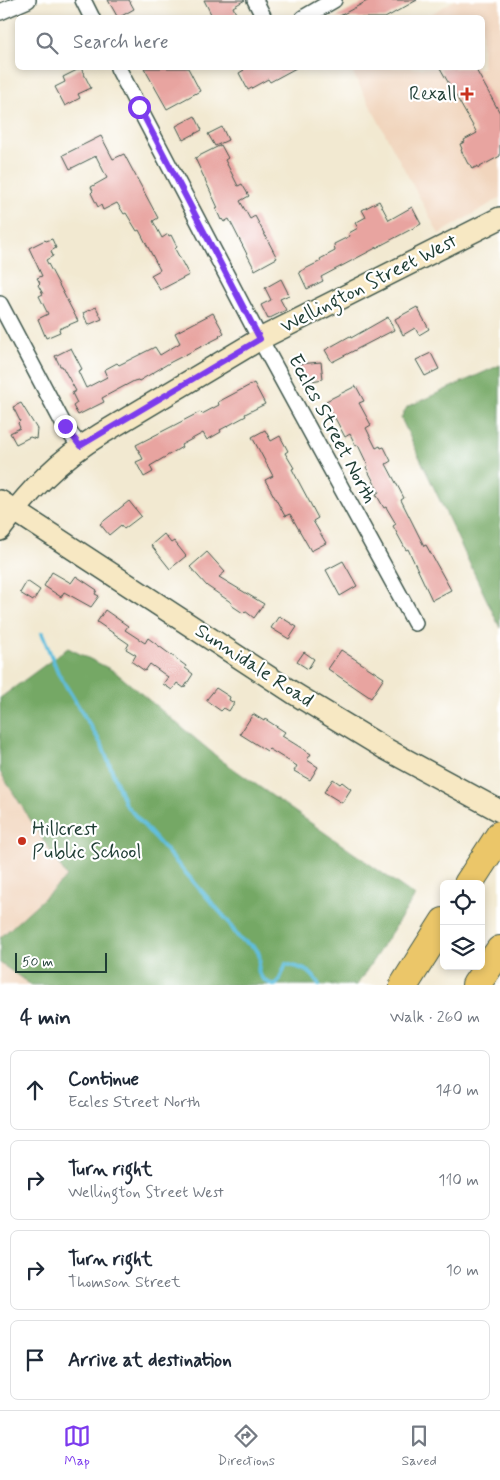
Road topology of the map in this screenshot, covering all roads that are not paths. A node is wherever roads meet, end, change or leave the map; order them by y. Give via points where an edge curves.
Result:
1 (28, 0) edge
2 (83, 0) edge
3 (255, 0) edge
4 (334, 0) edge
5 (0, 12) edge
6 (90, 15) edge
7 (262, 15) edge
8 (308, 15) edge
9 (119, 70) edge
10 (500, 218) edge
11 (0, 304) edge
12 (260, 339) junction
13 (80, 446) junction
14 (7, 506) edge
15 (0, 530) edge
16 (415, 624) dead end
17 (500, 811) edge
18 (500, 835) edge
19 (471, 880) edge
20 (442, 925) edge
21 (500, 950) edge
22 (404, 985) edge
23 (476, 985) edge

1 - 5 street
2 - 6 street
3 - 7 street
4 - 8 street
9 - 12 street, Eccles Street North
10 - 12 street, Wellington Street West
11 - 13 street via 65,426
12 - 13 street, Wellington Street West
12 - 16 street, Eccles Street North
13 - 14 street, Wellington Street West
14 - 15 street, Wellington Street West
14 - 17 street, Sunnidale Road via 303,698 384,748
18 - 19 highway
20 - 22 highway
21 - 23 highway

